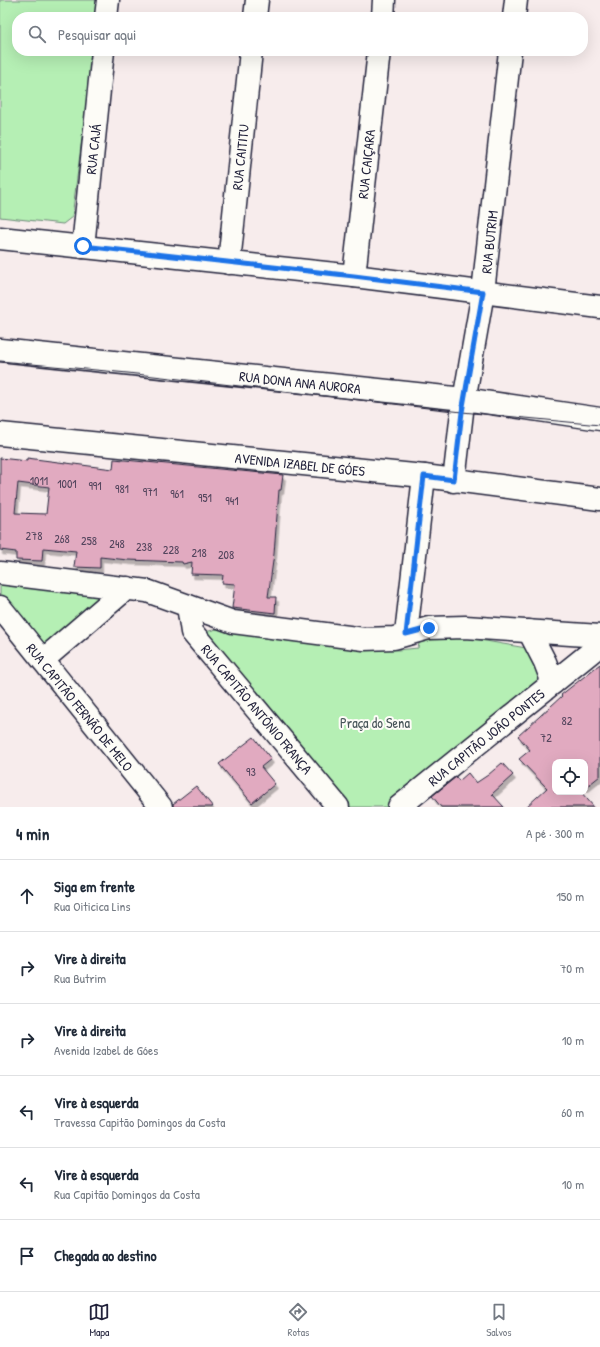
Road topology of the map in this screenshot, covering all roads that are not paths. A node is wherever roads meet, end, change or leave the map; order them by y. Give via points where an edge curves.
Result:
1 (108, 0) edge
2 (257, 0) edge
3 (384, 0) edge
4 (516, 0) edge
5 (107, 12) edge
6 (256, 12) edge
7 (383, 12) edge
8 (515, 12) edge
9 (102, 56) edge
10 (251, 56) edge
11 (378, 56) edge
12 (509, 56) edge
13 (0, 238) edge
14 (83, 246) junction
15 (229, 263) junction
16 (354, 276) junction
17 (483, 292) junction
18 (600, 307) edge
19 (0, 350) edge
20 (464, 399) junction
21 (600, 419) edge
22 (0, 434) edge
23 (424, 476) junction
24 (454, 480) junction
25 (600, 498) edge
26 (0, 573) edge
27 (127, 588) junction
28 (188, 606) junction
29 (0, 607) edge
30 (529, 631) junction
31 (406, 634) junction
32 (600, 636) edge
33 (600, 645) edge
34 (43, 660) junction
35 (553, 683) junction
36 (161, 807) edge
37 (338, 807) edge
38 (400, 807) edge

1 - 5 street
2 - 6 street
3 - 7 street
4 - 8 street
9 - 14 street, RUA CAJÁ
10 - 15 street, RUA CAITITU
11 - 16 street, RUA CAIÇARA
12 - 17 street, RUA BUTRIM
13 - 14 street
14 - 15 street
15 - 16 street
16 - 17 street
17 - 18 street
17 - 20 street, RUA BUTRIM
19 - 20 street, RUA DONA ANA AURORA
20 - 21 street, RUA DONA ANA AURORA
20 - 24 street, RUA BUTRIM
22 - 23 street, AVENIDA IZABEL DE GÓES
23 - 24 street, AVENIDA IZABEL DE GÓES
23 - 31 street
24 - 25 street, AVENIDA IZABEL DE GÓES
26 - 27 street
27 - 28 street via 147,591
27 - 34 street
28 - 31 street via 234,622 364,639 394,638
28 - 37 street, RUA CAPITÃO ANTÔNIO FRANÇA via 192,632
29 - 34 street, RUA CAPITÃO FERNÃO DE MELO
30 - 31 street via 450,627 429,628
30 - 32 street
30 - 35 street, RUA CAPITÃO JOÃO PONTES
33 - 35 street, RUA CAPITÃO JOÃO PONTES
34 - 36 street, RUA CAPITÃO FERNÃO DE MELO
35 - 38 street, RUA CAPITÃO JOÃO PONTES

